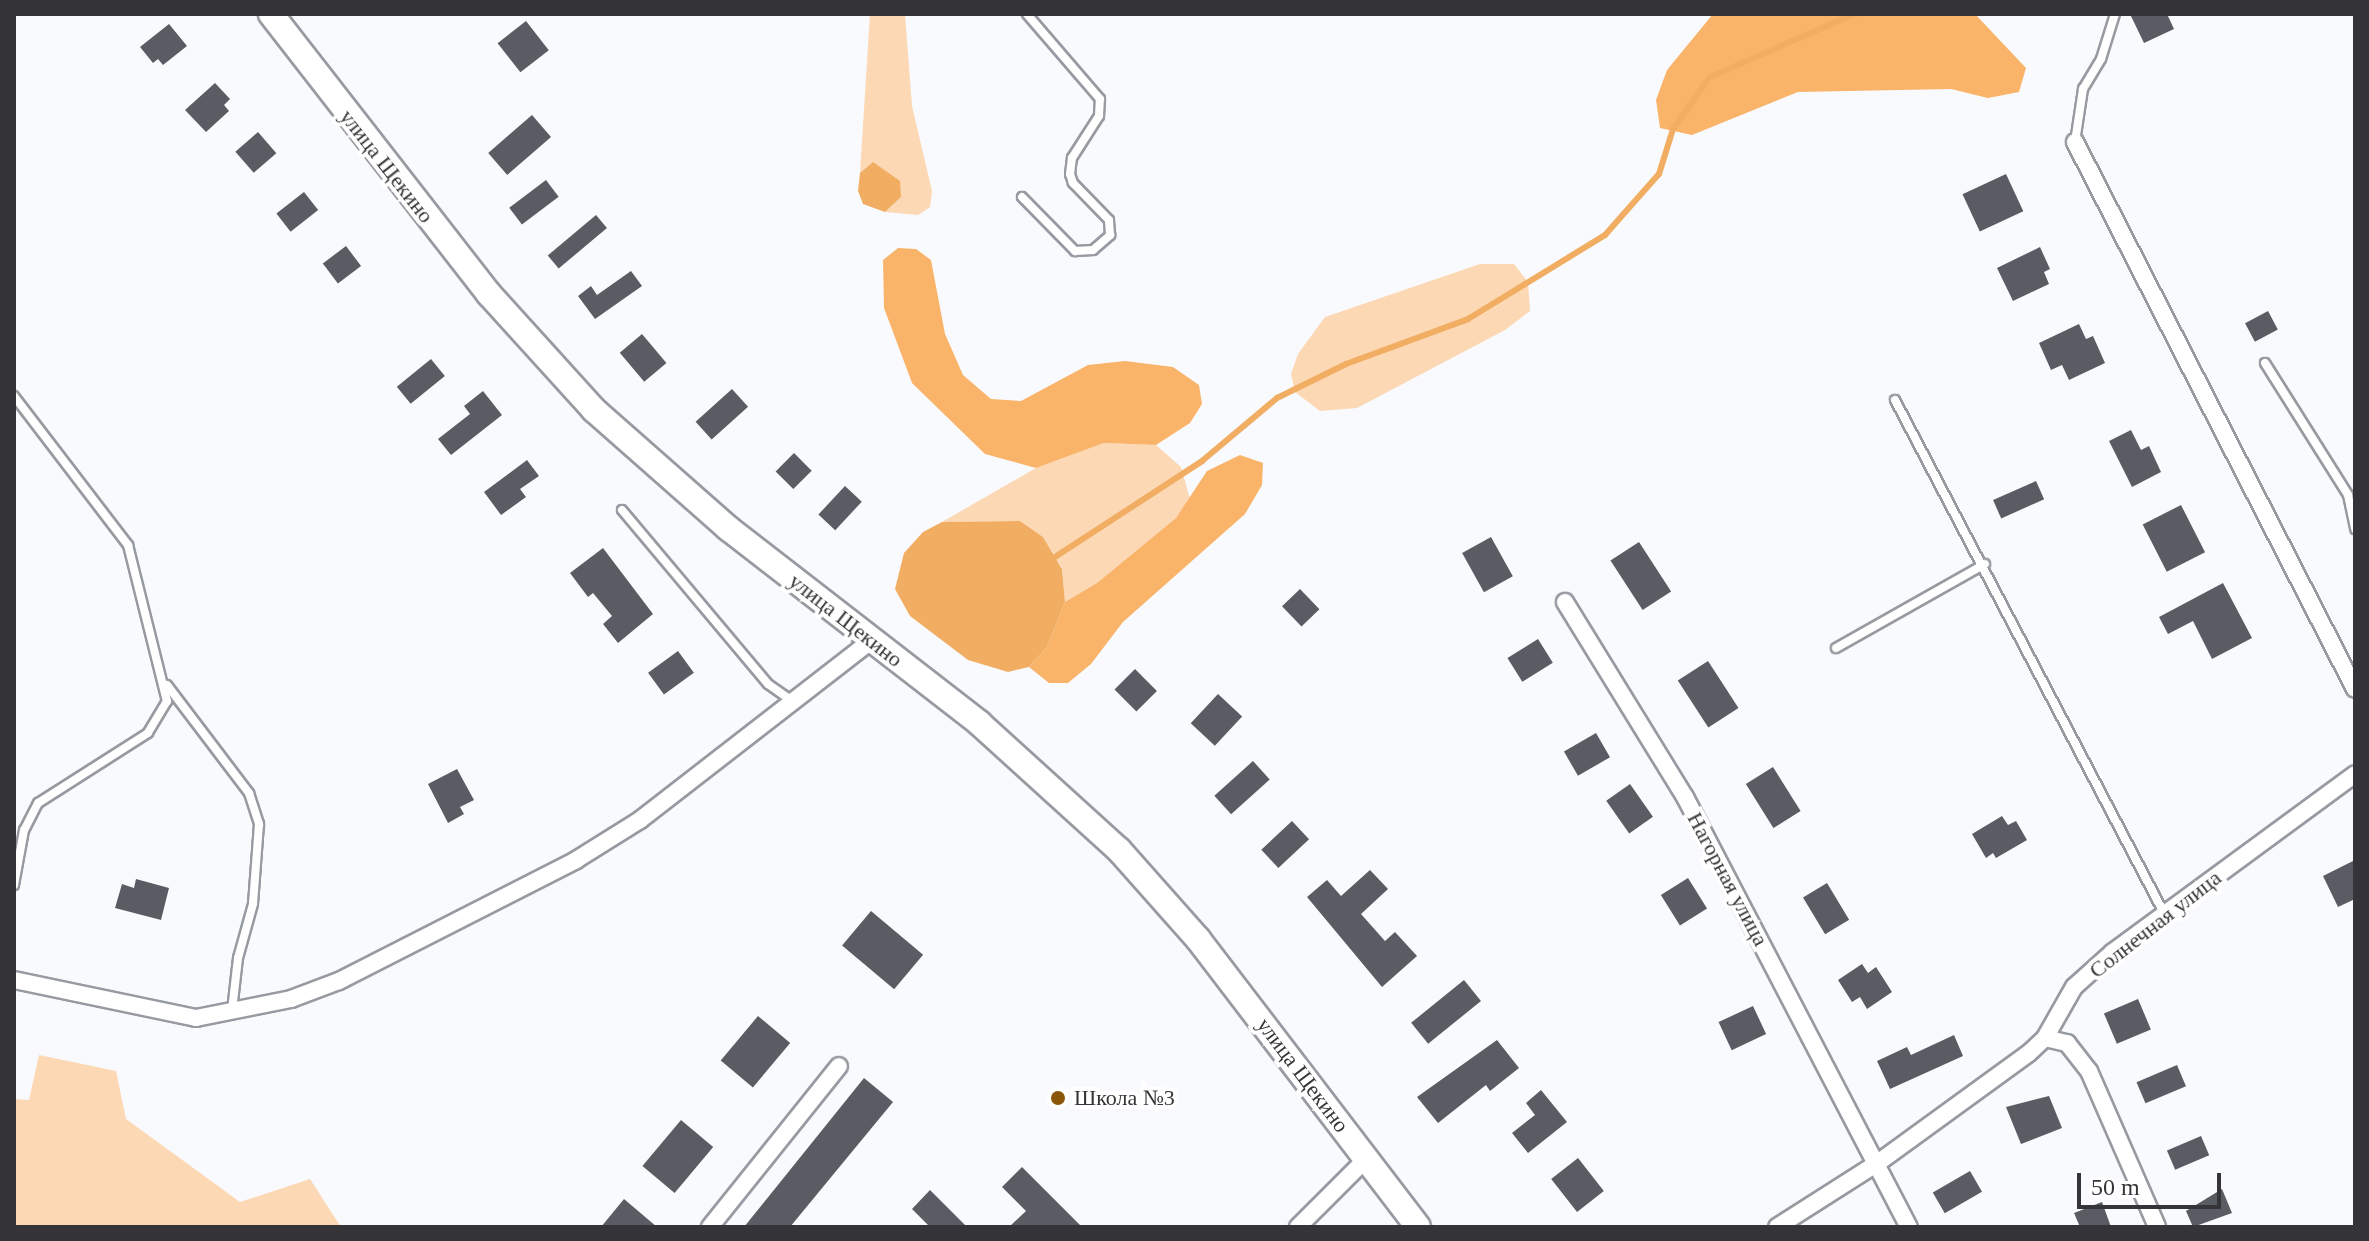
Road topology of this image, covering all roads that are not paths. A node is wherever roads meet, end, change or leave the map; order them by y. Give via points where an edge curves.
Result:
1 (271, 14) edge
2 (1027, 14) edge
3 (2115, 14) edge
4 (2075, 142) joint
5 (1022, 197) dead end
6 (2265, 363) dead end
7 (14, 396) edge
8 (1895, 400) dead end
9 (622, 510) dead end
10 (2355, 529) edge
11 (1985, 564) junction
12 (1565, 602) dead end
13 (872, 640) junction
14 (1836, 648) dead end
15 (166, 684) junction
16 (2355, 689) edge
17 (795, 702) junction
18 (2355, 774) edge
19 (14, 885) edge
20 (2165, 914) junction
21 (14, 980) edge
22 (232, 1013) junction
23 (2045, 1038) junction
24 (839, 1066) dead end
25 (1367, 1158) junction
26 (1879, 1162) junction
27 (710, 1227) edge
28 (1298, 1227) edge
29 (1418, 1227) edge
30 (1777, 1227) edge
31 (1909, 1227) edge
32 (2157, 1227) edge

1 - 13 main road, улица Щекино via 480,283 594,410 728,528
2 - 5 lane via 1100,99 1099,116 1072,158 1070,174 1109,220 1110,235 1093,250 1075,251
3 - 4 lane via 2101,59 2083,89
4 - 16 street
6 - 10 lane via 2348,495
7 - 15 lane via 128,545
8 - 11 lane
9 - 17 lane via 768,684
11 - 14 lane
11 - 20 lane
12 - 26 street, Нагорная улица via 1685,797
13 - 17 street
13 - 25 main road, улица Щекино via 979,723 1119,850 1198,939
15 - 19 lane via 162,717 148,733 38,803 24,830
15 - 22 lane via 235,771 259,824 253,904 238,958
17 - 22 street via 640,820 576,860 339,981
18 - 20 street, Солнечная улица
20 - 23 street, Солнечная улица via 2074,987
21 - 22 street via 196,1018
23 - 26 street, Солнечная улица
23 - 32 street via 2067,1043 2089,1071
24 - 27 street
25 - 28 street
25 - 29 main road, улица Щекино
26 - 30 street, Солнечная улица
26 - 31 street, Нагорная улица

